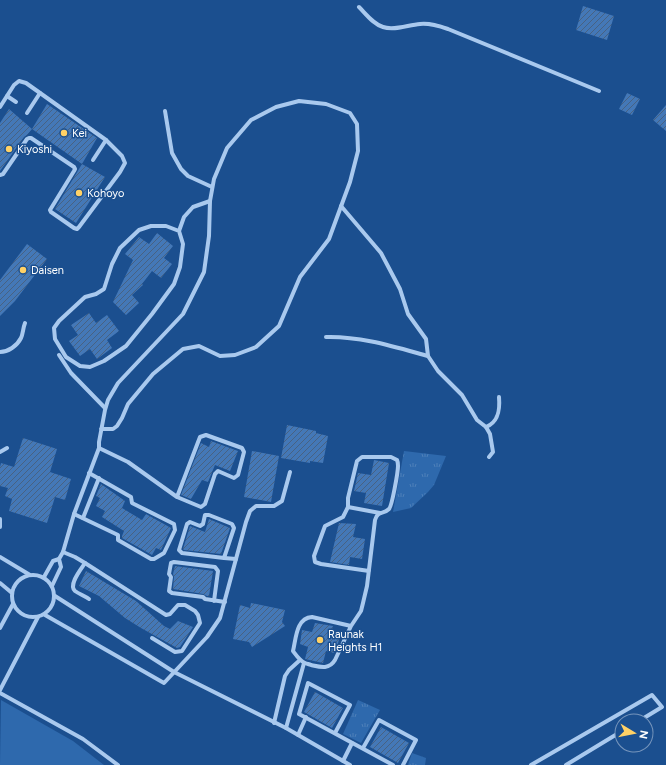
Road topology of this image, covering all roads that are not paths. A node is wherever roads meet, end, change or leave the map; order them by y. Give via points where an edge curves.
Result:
1 (359, 7) dead end
2 (599, 91) dead end
3 (40, 93) junction
4 (7, 96) junction
5 (16, 102) dead end
6 (0, 108) edge
7 (165, 111) dead end
8 (27, 113) dead end
9 (106, 140) junction
10 (93, 160) dead end
11 (0, 175) edge
12 (212, 187) junction
13 (210, 201) junction
14 (341, 206) junction
15 (179, 231) junction
16 (25, 323) dead end
17 (326, 337) dead end
18 (0, 352) edge
19 (59, 355) dead end
20 (428, 356) junction
21 (499, 397) dead end
22 (105, 408) junction
23 (486, 427) junction
24 (101, 429) junction
25 (7, 448) dead end
26 (99, 448) junction
27 (0, 452) edge
28 (490, 457) dead end
29 (290, 472) dead end
30 (89, 473) junction
31 (99, 478) junction
32 (177, 497) junction
33 (348, 507) junction
34 (380, 513) junction
35 (74, 514) junction
36 (83, 518) junction
37 (0, 519) edge
38 (0, 527) edge
39 (63, 552) junction
40 (0, 556) edge
41 (224, 558) junction
42 (59, 559) junction
43 (236, 559) junction
44 (85, 563) junction
45 (369, 571) junction
46 (30, 575) junction
47 (44, 577) junction
48 (0, 583) edge
49 (52, 586) junction
50 (12, 592) junction
51 (55, 596) junction
52 (89, 598) dead end
53 (214, 601) junction
54 (224, 602) junction
55 (13, 604) junction
56 (45, 615) junction
57 (38, 618) junction
58 (351, 626) junction
59 (0, 628) edge
60 (152, 638) dead end
61 (300, 660) junction
62 (304, 663) junction
63 (174, 672) junction
64 (0, 690) edge
65 (0, 693) edge
66 (621, 713) edge
67 (653, 713) edge
68 (306, 717) junction
69 (614, 717) edge
70 (274, 723) junction
71 (286, 728) junction
72 (335, 733) junction
73 (298, 735) junction
74 (614, 736) edge
75 (352, 743) junction
76 (363, 748) junction
77 (343, 761) junction
78 (118, 765) edge
79 (350, 765) edge
80 (393, 765) edge
81 (403, 765) edge
82 (530, 765) edge
83 (566, 765) edge

1 - 2 street via 375,23 383,27 436,25
3 - 4 street via 26,83 19,82
3 - 8 street
3 - 9 street
4 - 5 street
4 - 6 street
7 - 12 street via 172,153 181,168 188,176
9 - 10 street
9 - 11 street via 122,156 124,163 120,172 77,228 50,210 74,167 29,138
12 - 13 street
12 - 14 street via 227,148 250,120 276,107 299,101 326,104 350,113 357,124 358,151
13 - 15 street via 193,206 184,217
13 - 22 street via 204,272 183,314 118,382
14 - 20 street via 381,253 400,289 408,314 426,340
14 - 24 street via 329,239 300,277 279,326 256,347 235,355 220,356 199,346 183,349 153,374 128,404 114,429
15 - 15 street via 184,244 174,284 126,346 90,367 80,366 66,357 55,338 54,328 85,297 104,289 120,248 138,230 151,226 166,226
16 - 18 street via 21,338 13,347
17 - 20 street via 380,343
19 - 22 street via 71,373
20 - 23 street via 438,371 462,395 477,420
21 - 23 street via 500,408 496,418
22 - 24 street
23 - 28 street via 493,452
24 - 26 street
25 - 27 street
26 - 30 street
26 - 32 street via 128,462
29 - 43 street via 282,501 274,506 256,506 250,511
30 - 31 street
30 - 35 street
31 - 36 street
31 - 36 street via 131,496 132,503 174,524 175,530 164,552 151,559 118,540 118,535
32 - 32 street via 200,437 206,435 242,448 244,452 238,475 234,478 218,471 205,504 201,507
33 - 34 street
33 - 34 street via 357,461 362,457 391,457 397,460 398,466 391,506
33 - 45 street via 343,517 325,526 314,559 321,564
34 - 45 street via 376,515 375,520
35 - 36 street
35 - 39 street
37 - 38 street
39 - 42 street
39 - 44 street
40 - 46 street
41 - 41 street via 182,553 179,550 187,524 190,522 200,526 205,515 232,524 234,528
41 - 43 street
42 - 47 street via 53,561
42 - 49 street via 60,567
43 - 54 street
44 - 52 street via 73,582 73,588
44 - 60 street via 166,615 178,605 186,605 198,615 200,623 182,651 176,652
45 - 58 street via 360,611
46 - 47 street
46 - 50 street via 18,581
47 - 49 street
48 - 50 street
49 - 51 street
50 - 55 street
51 - 56 street via 51,610
51 - 63 street
53 - 53 street via 169,591 171,563 215,567 218,570
53 - 54 street
54 - 63 street via 220,618 207,637
55 - 57 street via 20,614
55 - 59 street
56 - 57 street
56 - 63 street via 164,684
57 - 64 street
58 - 61 street via 312,617 306,618 300,625 293,651
58 - 62 street via 333,663 327,667
61 - 62 street
61 - 70 street via 284,676
62 - 71 street
63 - 70 street
65 - 78 street via 83,739
66 - 67 street via 652,695 662,708
68 - 72 street
68 - 72 street via 299,714 308,683 350,705
68 - 73 street
69 - 82 street
70 - 71 street
71 - 73 street
72 - 75 street
73 - 77 street
74 - 83 street
75 - 76 street
75 - 77 street
76 - 80 street
76 - 81 street via 380,720 416,740
77 - 79 street

